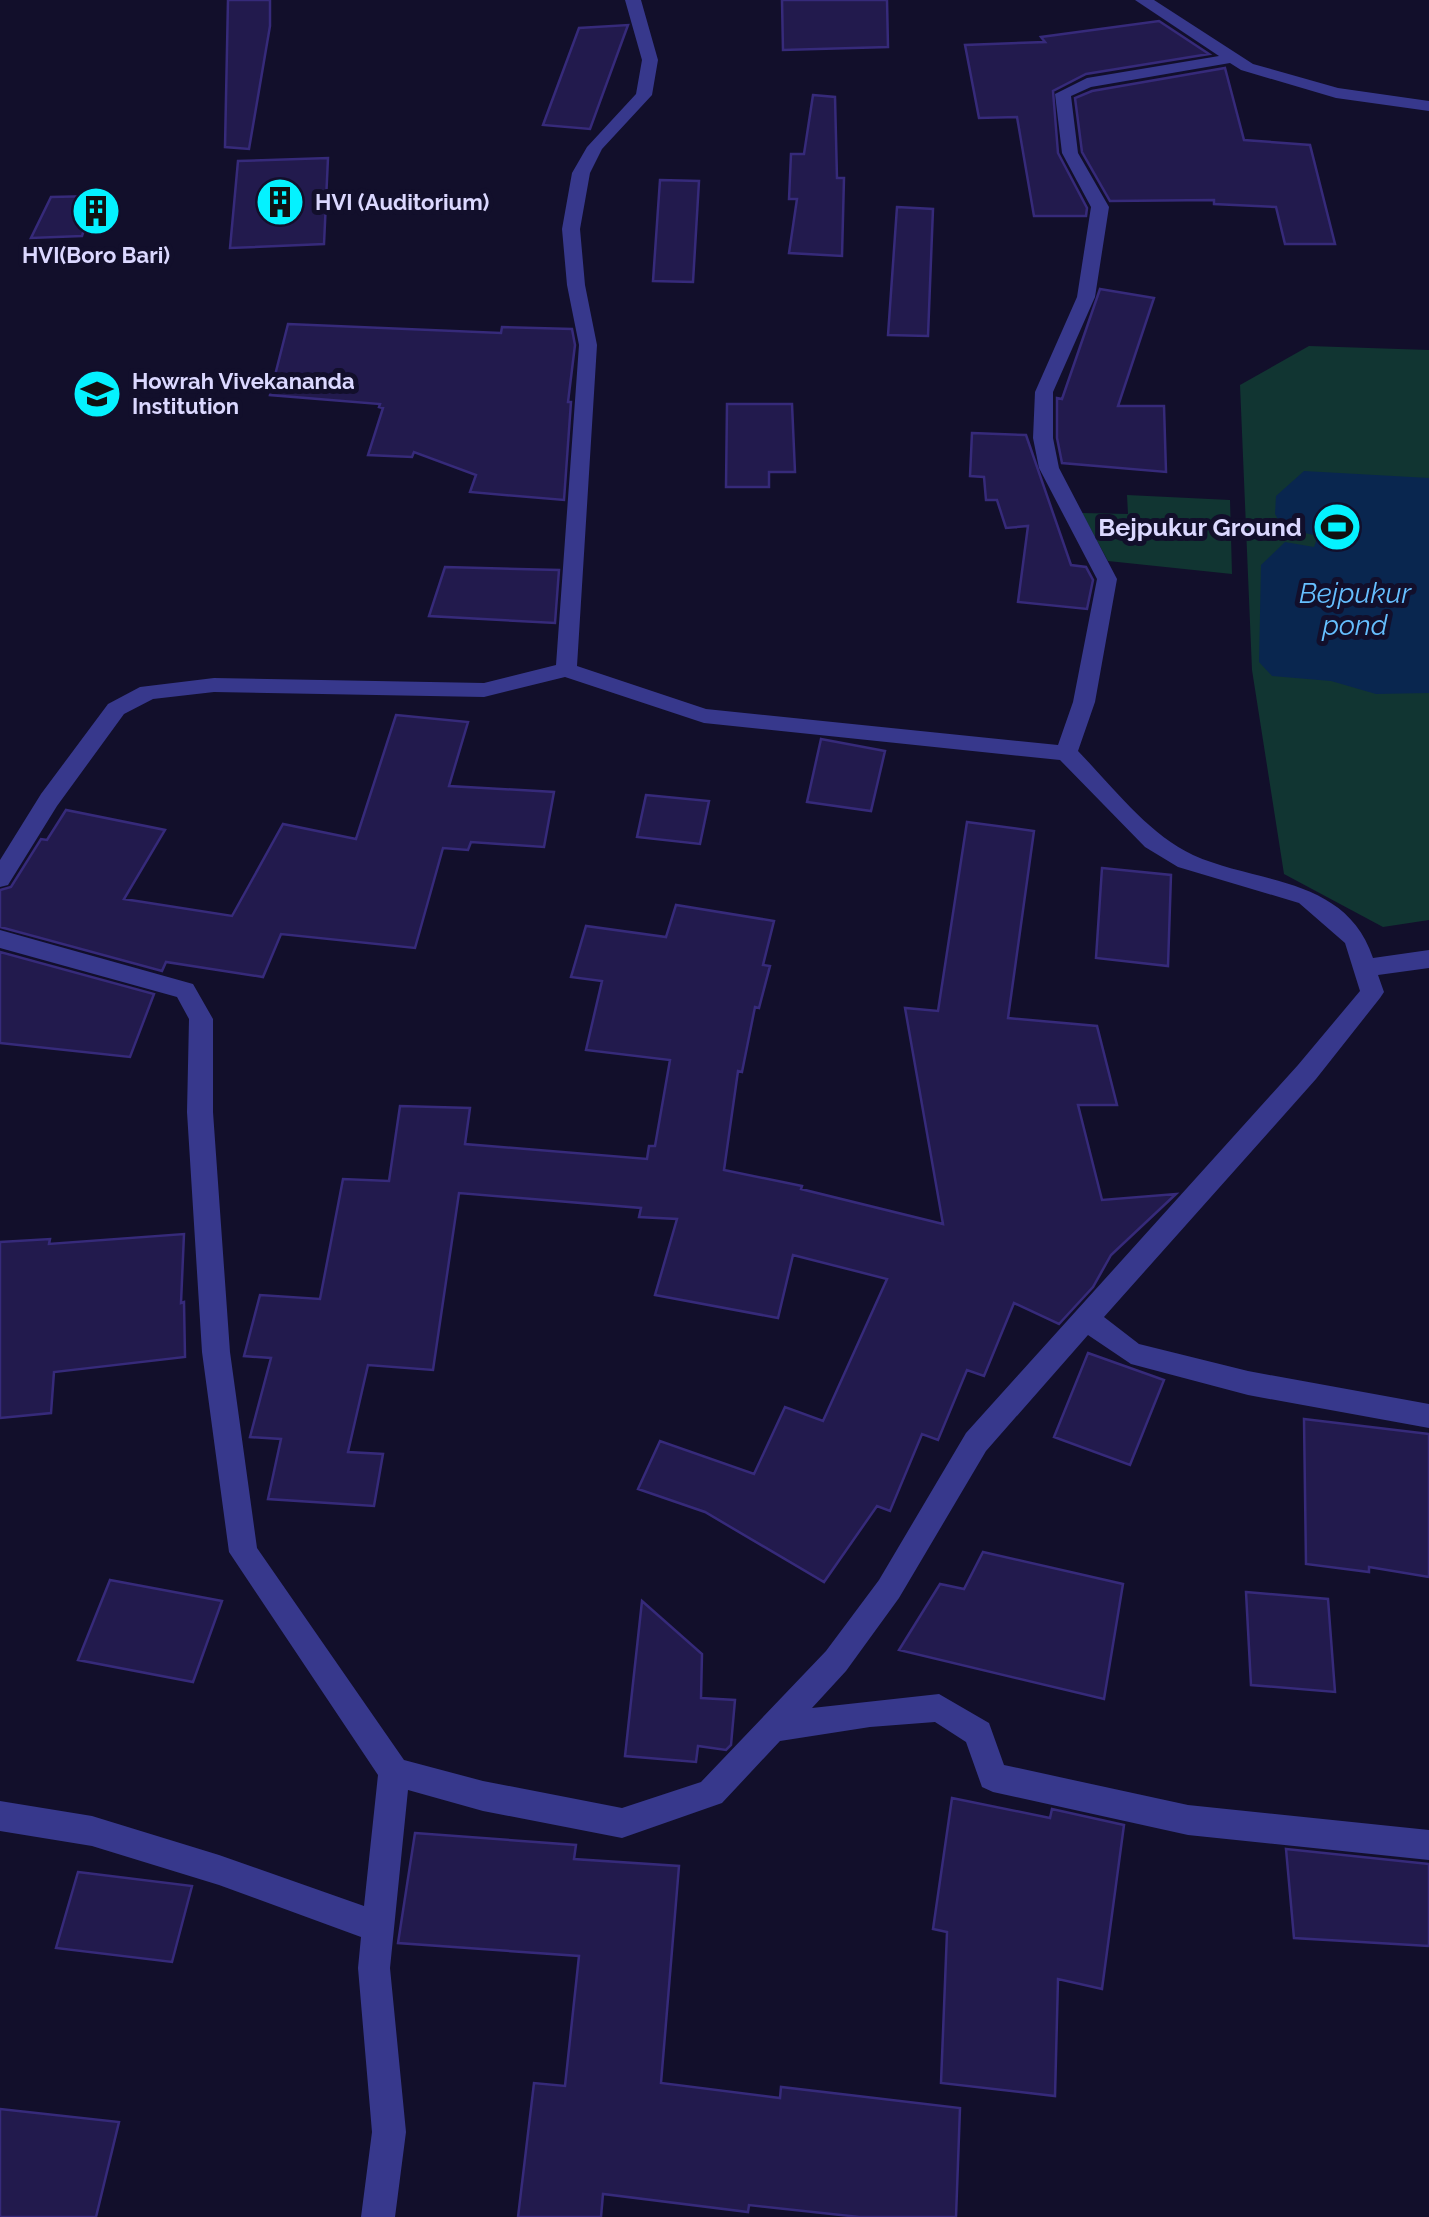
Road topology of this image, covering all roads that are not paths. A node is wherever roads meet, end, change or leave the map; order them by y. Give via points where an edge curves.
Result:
1 (633, 0) edge
2 (1143, 0) edge
3 (1232, 58) junction
4 (1429, 106) edge
5 (566, 670) junction
6 (1066, 753) junction
7 (0, 879) edge
8 (0, 938) edge
9 (1429, 959) edge
10 (1364, 968) junction
11 (1086, 1318) junction
12 (1429, 1416) edge
13 (773, 1728) junction
14 (394, 1772) junction
15 (1, 1820) edge
16 (1429, 1845) edge
17 (378, 1927) junction
18 (378, 2217) edge

1 - 5 street via 650,60 644,95 595,147 581,173 572,229 588,345
2 - 3 street
3 - 4 street via 1336,93
3 - 6 street via 1087,83 1063,94 1070,153 1100,207 1086,297 1044,392 1043,438 1048,468 1107,578 1084,702
5 - 6 street via 704,716
5 - 7 street via 484,690 214,684 148,692 116,709
6 - 10 street via 1153,841 1186,862 1307,897 1355,939
8 - 14 street via 185,990 201,1019 200,1112 216,1352 243,1552
9 - 10 street
10 - 11 street via 1372,992
11 - 12 street via 1130,1352 1248,1383
11 - 13 street via 976,1442 889,1589 836,1661
13 - 14 street via 712,1793 622,1823
13 - 16 street via 939,1708 978,1733 993,1778 1188,1820
14 - 17 street
15 - 17 street via 92,1831
17 - 18 street via 374,1968 389,2132

